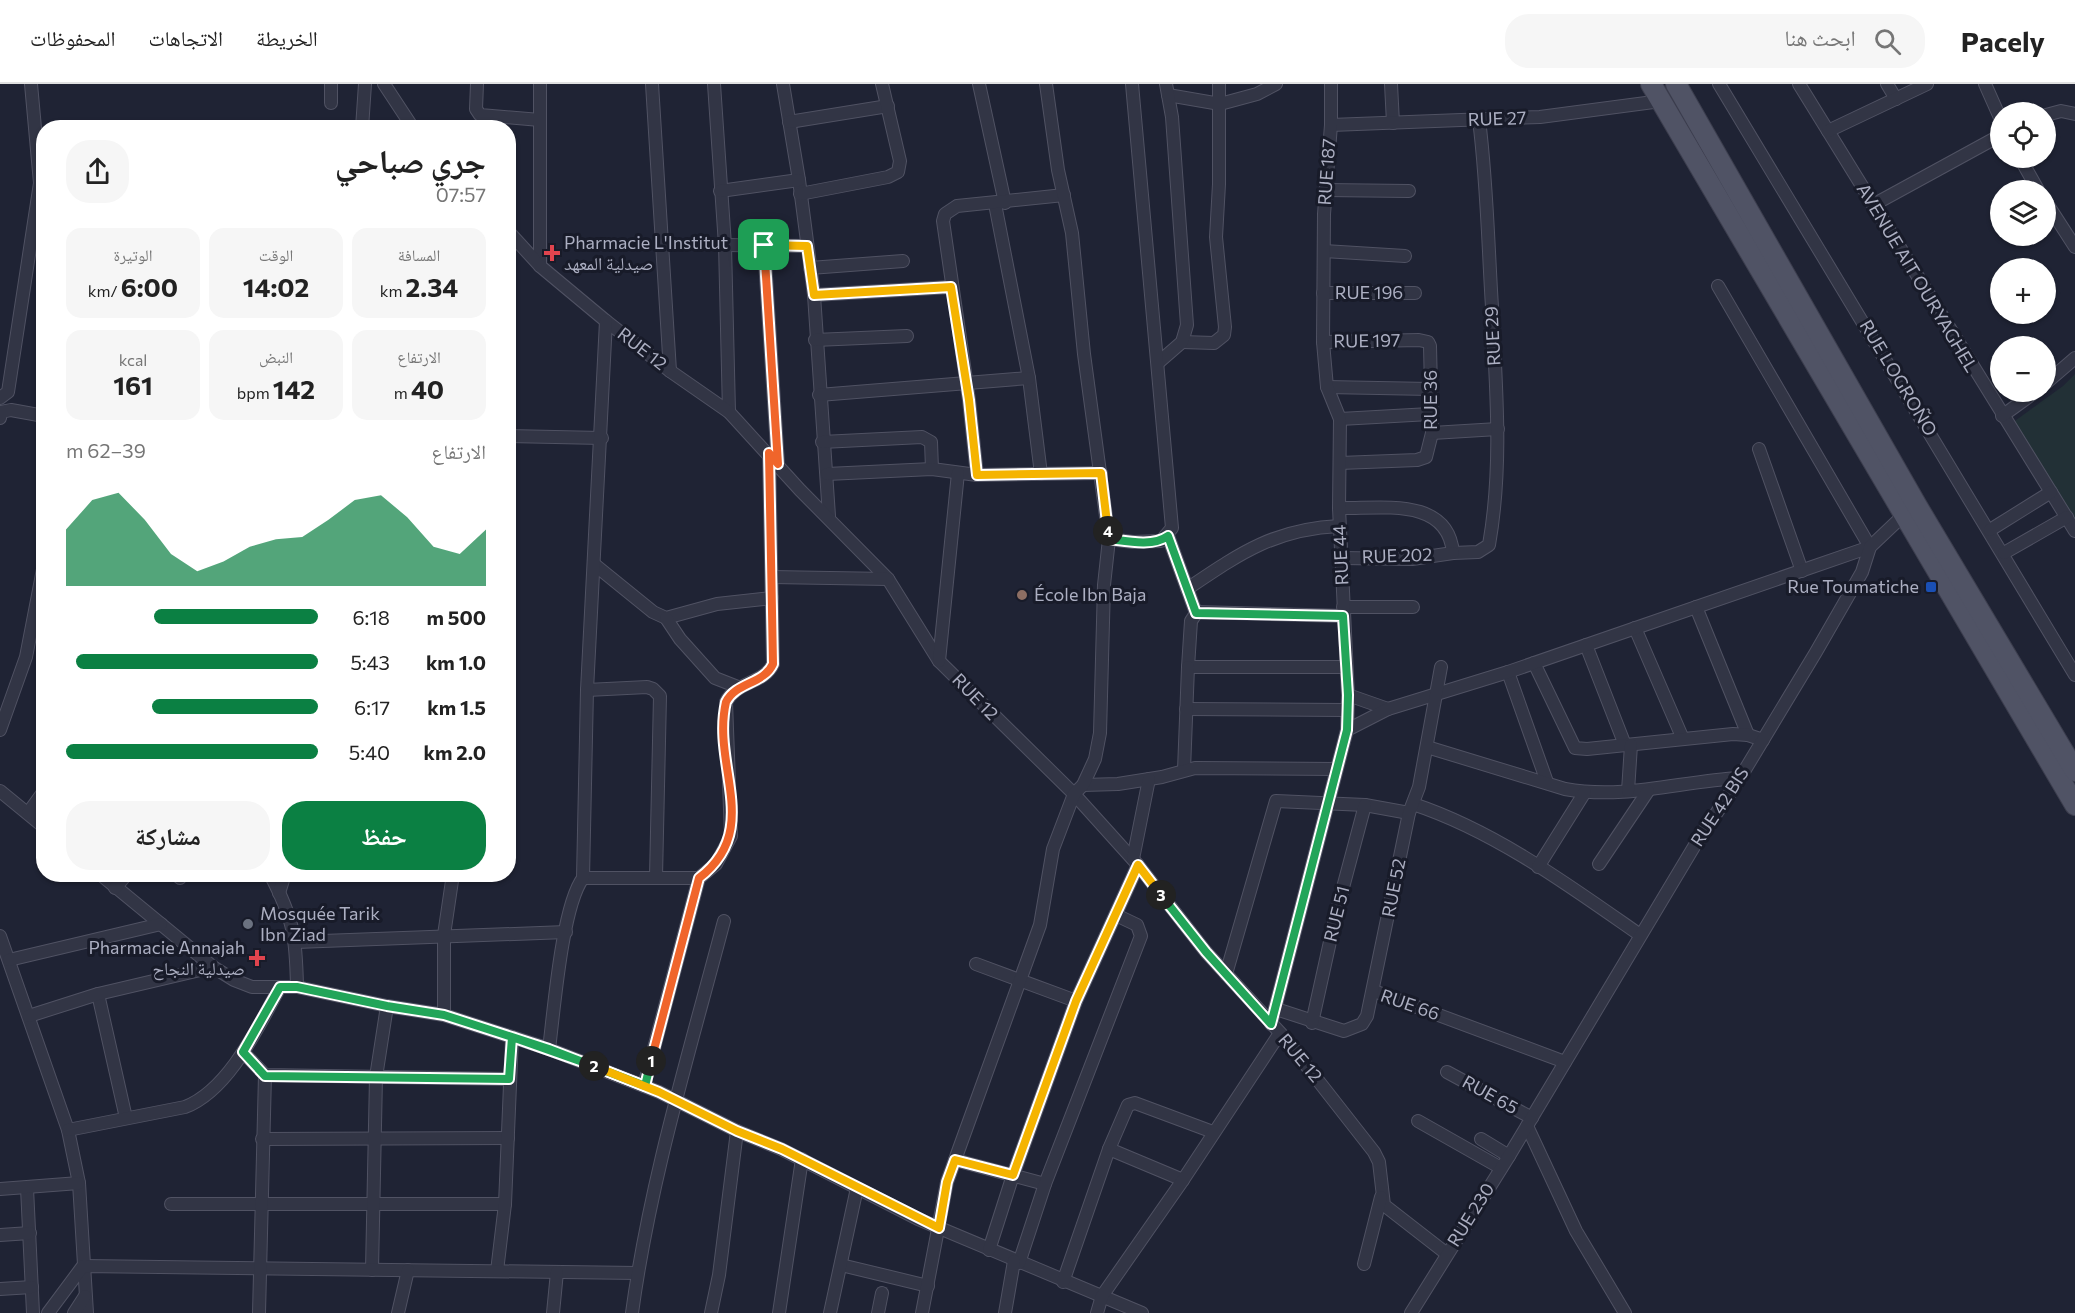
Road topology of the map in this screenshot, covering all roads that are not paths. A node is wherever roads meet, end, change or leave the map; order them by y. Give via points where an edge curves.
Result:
1 (32, 84) edge
2 (332, 84) edge
3 (365, 84) edge
4 (384, 84) edge
5 (477, 84) edge
6 (540, 84) edge
7 (652, 84) edge
8 (714, 84) edge
9 (783, 84) edge
10 (882, 84) edge
11 (979, 84) edge
12 (1046, 84) edge
13 (1132, 84) edge
14 (1218, 84) edge
15 (1276, 84) edge
16 (1331, 84) edge
17 (1391, 84) edge
18 (1651, 84) edge
19 (1676, 84) edge
20 (1719, 84) edge
21 (1799, 84) edge
22 (1887, 84) edge
23 (1927, 84) edge
24 (1984, 84) edge
25 (1167, 89) edge
26 (1896, 99) junction
27 (1662, 101) junction
28 (1992, 102) edge
29 (331, 103) dead end
30 (1220, 104) junction
31 (888, 106) junction
32 (2056, 112) edge
33 (2075, 114) edge
34 (37, 120) edge
35 (363, 120) edge
36 (408, 120) edge
37 (540, 120) junction
38 (1479, 120) junction
39 (789, 122) junction
40 (1393, 123) junction
41 (1331, 125) junction
42 (1828, 131) junction
43 (1990, 141) edge
44 (799, 180) junction
45 (1325, 190) junction
46 (1409, 190) dead end
47 (720, 191) junction
48 (800, 194) junction
49 (1064, 195) junction
50 (1000, 203) junction
51 (1873, 205) junction
52 (36, 211) edge
53 (2056, 218) edge
54 (516, 240) edge
55 (725, 245) junction
56 (764, 245) junction
57 (807, 246) junction
58 (2075, 247) edge
59 (1325, 255) junction
60 (1405, 256) dead end
61 (903, 261) dead end
62 (540, 267) junction
63 (810, 268) junction
64 (1718, 286) dead end
65 (951, 287) junction
66 (1323, 293) junction
67 (1415, 293) dead end
68 (814, 295) junction
69 (606, 321) junction
70 (907, 336) dead end
71 (815, 340) junction
72 (1410, 340) joint
73 (1182, 342) junction
74 (1323, 342) junction
75 (2075, 358) edge
76 (1159, 362) junction
77 (670, 371) junction
78 (2056, 374) edge
79 (1029, 378) junction
80 (967, 385) junction
81 (1327, 387) junction
82 (1430, 389) junction
83 (819, 395) junction
84 (0, 398) edge
85 (2021, 402) edge
86 (729, 412) junction
87 (1430, 414) junction
88 (36, 415) edge
89 (2002, 416) junction
90 (0, 418) edge
91 (1340, 419) junction
92 (1498, 429) junction
93 (1432, 433) junction
94 (516, 436) edge
95 (602, 438) junction
96 (822, 442) junction
97 (1759, 449) dead end
98 (769, 453) junction
99 (1340, 463) junction
100 (778, 464) junction
101 (932, 469) junction
102 (958, 473) junction
103 (1101, 473) junction
104 (827, 474) junction
105 (1041, 474) junction
106 (977, 475) junction
107 (2051, 492) junction
108 (1339, 508) junction
109 (1909, 510) junction
110 (829, 516) junction
111 (2067, 517) junction
112 (1340, 526) junction
113 (1990, 530) junction
114 (2075, 531) edge
115 (1168, 536) junction
116 (1109, 539) junction
117 (1870, 547) junction
118 (1484, 550) joint
119 (1453, 553) junction
120 (2004, 553) junction
121 (1341, 558) junction
122 (595, 566) junction
123 (1802, 571) junction
124 (772, 577) junction
125 (888, 579) junction
126 (1186, 589) junction
127 (772, 598) junction
128 (36, 605) edge
129 (1413, 607) dead end
130 (1696, 607) junction
131 (1343, 611) junction
132 (1196, 613) junction
133 (666, 618) junction
134 (1635, 628) junction
135 (1586, 645) junction
136 (939, 661) junction
137 (1534, 663) junction
138 (1442, 667) dead end
139 (1188, 668) junction
140 (1346, 668) junction
141 (1508, 672) junction
142 (2075, 675) edge
143 (738, 687) junction
144 (587, 690) junction
145 (1437, 694) junction
146 (1348, 695) junction
147 (1186, 709) junction
148 (1346, 710) junction
149 (1388, 710) junction
150 (0, 730) edge
151 (1347, 730) junction
152 (1748, 735) junction
153 (1683, 739) junction
154 (1763, 740) junction
155 (1628, 745) junction
156 (1427, 747) junction
157 (1336, 769) junction
158 (1184, 770) junction
159 (2075, 771) edge
160 (1149, 778) junction
161 (1740, 778) junction
162 (1547, 782) junction
163 (1079, 789) junction
164 (0, 790) edge
165 (1628, 791) junction
166 (1585, 792) junction
167 (1648, 792) junction
168 (36, 802) edge
169 (1328, 802) junction
170 (1365, 805) junction
171 (2075, 805) edge
172 (1411, 808) junction
173 (28, 813) junction
174 (36, 820) edge
175 (1135, 862) junction
176 (1599, 864) dead end
177 (1538, 867) junction
178 (656, 877) junction
179 (583, 878) junction
180 (699, 878) junction
181 (109, 882) edge
182 (120, 882) edge
183 (274, 882) edge
184 (282, 882) edge
185 (452, 882) edge
186 (115, 888) junction
187 (279, 893) junction
188 (1116, 915) junction
189 (724, 921) dead end
190 (161, 924) junction
191 (566, 932) junction
192 (1640, 934) junction
193 (444, 935) junction
194 (0, 936) edge
195 (296, 942) junction
196 (9, 960) junction
197 (976, 964) dead end
198 (213, 967) junction
199 (1226, 974) junction
200 (1022, 981) junction
201 (280, 987) junction
202 (297, 987) junction
203 (1374, 991) junction
204 (98, 994) junction
205 (1076, 1001) junction
206 (387, 1006) junction
207 (1276, 1009) junction
208 (444, 1015) junction
209 (29, 1016) junction
210 (1312, 1023) junction
211 (1275, 1028) junction
212 (512, 1037) junction
213 (549, 1049) junction
214 (243, 1052) junction
215 (1565, 1062) junction
216 (1447, 1072) dead end
217 (265, 1076) junction
218 (376, 1077) junction
219 (509, 1079) junction
220 (645, 1086) junction
221 (676, 1102) junction
222 (126, 1118) junction
223 (1418, 1122) dead end
224 (1529, 1122) junction
225 (68, 1130) junction
226 (737, 1131) junction
227 (1213, 1132) junction
228 (375, 1138) junction
229 (508, 1138) junction
230 (262, 1139) junction
231 (1481, 1139) dead end
232 (1109, 1149) junction
233 (1509, 1156) junction
234 (802, 1159) junction
235 (955, 1160) junction
236 (1501, 1168) junction
237 (1013, 1175) junction
238 (1184, 1180) junction
239 (79, 1183) junction
240 (1045, 1184) junction
241 (27, 1188) junction
242 (857, 1188) junction
243 (0, 1189) edge
244 (1381, 1197) junction
245 (171, 1204) dead end
246 (260, 1204) junction
247 (374, 1204) junction
248 (505, 1204) junction
249 (939, 1228) junction
250 (30, 1233) junction
251 (0, 1235) edge
252 (989, 1250) junction
253 (1447, 1254) junction
254 (1017, 1262) junction
255 (1364, 1263) dead end
256 (841, 1264) junction
257 (83, 1266) junction
258 (261, 1268) junction
259 (372, 1270) junction
260 (408, 1270) junction
261 (497, 1271) junction
262 (557, 1272) junction
263 (637, 1273) junction
264 (1063, 1282) junction
265 (927, 1286) junction
266 (32, 1287) junction
267 (0, 1289) edge
268 (882, 1293) dead end
269 (86, 1296) junction
270 (1102, 1296) junction
271 (33, 1313) edge
272 (48, 1313) edge
273 (74, 1313) edge
274 (87, 1313) edge
275 (259, 1313) edge
276 (398, 1313) edge
277 (553, 1313) edge
278 (632, 1313) edge
279 (711, 1313) edge
280 (779, 1313) edge
281 (830, 1313) edge
282 (878, 1313) edge
283 (922, 1313) edge
284 (1005, 1313) edge
285 (1097, 1313) edge
286 (1142, 1313) edge
287 (1411, 1313) edge
288 (1625, 1313) edge

1 - 34 street
2 - 29 street
3 - 35 street
4 - 36 street
5 - 37 street via 476,109 480,115
6 - 37 street
7 - 77 street
8 - 47 street
9 - 39 street
10 - 31 street
11 - 50 street
12 - 49 street
13 - 76 street
14 - 30 street
15 - 30 street via 1257,94
16 - 41 street, RUE 187
17 - 40 street
18 - 27 main road
19 - 109 main road
20 - 113 street, RUE LOGROÑO
21 - 42 street, AVENUE AIT OURYAGHEL
22 - 26 street
23 - 26 street
24 - 28 street
25 - 30 street
25 - 73 street via 1187,325
26 - 42 street
27 - 38 street, RUE 27 via 1570,114
27 - 109 main road
30 - 73 street via 1216,237 1224,335 1214,342
31 - 39 street
31 - 48 street via 900,161 898,172
32 - 33 street
37 - 62 street
38 - 40 street, RUE 27
38 - 92 street, RUE 29 via 1487,179
39 - 44 street
40 - 41 street, RUE 27
41 - 45 street, RUE 187
42 - 51 street, AVENUE AIT OURYAGHEL
43 - 51 street
44 - 47 street
44 - 48 street
45 - 46 street
45 - 59 street, RUE 187
47 - 55 street
48 - 57 street
49 - 50 street
49 - 103 street
50 - 65 street via 957,207 945,214
50 - 79 street
51 - 89 street, AVENUE AIT OURYAGHEL
52 - 84 street via 8,392
53 - 58 street
54 - 62 street, RUE 12
55 - 56 street
55 - 86 street
56 - 57 street
56 - 100 street
57 - 63 street
59 - 60 street
59 - 66 street, RUE 44
61 - 63 street
62 - 69 street, RUE 12
63 - 68 street
64 - 117 street
65 - 68 street
65 - 80 street
66 - 67 street, RUE 196
66 - 74 street, RUE 44
68 - 71 street
69 - 77 street, RUE 12
69 - 95 street
70 - 71 street
71 - 83 street
72 - 74 street, RUE 197
72 - 82 street, RUE 36 via 1424,340 1430,346
73 - 76 street
74 - 81 street, RUE 44
75 - 78 street
76 - 115 street via 1172,511
77 - 86 street, RUE 12
79 - 80 street
79 - 105 street
80 - 83 street
80 - 106 street
81 - 82 street
81 - 91 street, RUE 44
82 - 87 street, RUE 36
83 - 96 street
85 - 89 street
86 - 98 street, RUE 12
87 - 91 street
87 - 93 street, RUE 36
88 - 90 street via 11,410 1,412
89 - 107 street, AVENUE AIT OURYAGHEL
91 - 99 street, RUE 44
92 - 93 street
92 - 118 street, RUE 29 via 1494,512 1489,545
93 - 99 street, RUE 36 via 1426,457
94 - 95 street
95 - 122 street
96 - 101 street via 922,437 933,448
96 - 104 street
97 - 123 street
98 - 100 street, RUE 12
98 - 124 street
99 - 108 street, RUE 44
100 - 110 street, RUE 12
101 - 102 street
101 - 104 street
102 - 106 street
102 - 136 street
103 - 105 street
103 - 116 street
104 - 110 street
105 - 106 street
107 - 111 street, AVENUE AIT OURYAGHEL
107 - 113 street
108 - 112 street, RUE 44
108 - 119 street via 1422,511 1441,521
109 - 117 street, RUE 42 BIS
109 - 159 main road
109 - 171 main road
110 - 125 street, RUE 12
111 - 114 street, AVENUE AIT OURYAGHEL
111 - 120 street
112 - 121 street, RUE 44
112 - 126 street via 1305,528 1275,537
113 - 120 street, RUE LOGROÑO
115 - 116 street via 1161,541
115 - 126 street
116 - 163 street via 1100,733 1095,759
117 - 123 street
117 - 154 street, RUE 42 BIS via 1853,589
118 - 119 street, RUE 202
119 - 121 street, RUE 202 via 1412,559
120 - 142 street, RUE LOGROÑO
121 - 131 street, RUE 44
122 - 133 street
122 - 144 street
123 - 130 street
124 - 125 street
124 - 127 street
125 - 136 street, RUE 12
126 - 132 street
127 - 133 street via 717,604
127 - 143 street via 773,664 766,674
128 - 150 street via 26,657
129 - 131 street
130 - 134 street
130 - 152 street
131 - 132 street
131 - 140 street, RUE 44
132 - 139 street via 1191,621
133 - 143 street via 715,678
134 - 135 street
134 - 153 street
135 - 137 street
135 - 155 street
136 - 163 street, RUE 12
137 - 141 street
137 - 155 street via 1572,745 1587,749
138 - 145 street
139 - 140 street
139 - 147 street
140 - 146 street, RUE 44
141 - 145 street
141 - 162 street
143 - 180 street via 724,708 731,836 716,864
144 - 178 street via 646,687 660,696
144 - 179 street
145 - 149 street
145 - 156 street, RUE 52
146 - 148 street, RUE 44
146 - 149 street
147 - 148 street
147 - 158 street
148 - 151 street, RUE 44
149 - 151 street
151 - 157 street, RUE 44
152 - 153 street
152 - 154 street
153 - 155 street
154 - 161 street, RUE 42 BIS
155 - 165 street
156 - 162 street
156 - 172 street, RUE 52
157 - 158 street
157 - 169 street, RUE 44
158 - 160 street
160 - 163 street
160 - 175 street
161 - 167 street
161 - 192 street, RUE 42 BIS
162 - 166 street
163 - 175 street, RUE 12
163 - 200 street via 1053,849 1040,925
164 - 173 street
165 - 166 street
165 - 167 street
166 - 177 street
167 - 176 street
168 - 173 street
169 - 170 street
169 - 199 street via 1280,800 1273,805
169 - 207 street, RUE 44
170 - 172 street
170 - 210 street, RUE 51
172 - 177 street via 1478,830
172 - 203 street, RUE 52
173 - 174 street
175 - 188 street
175 - 199 street, RUE 12
177 - 192 street
178 - 179 street
178 - 180 street
179 - 191 street via 574,894
180 - 220 street
181 - 186 street
182 - 186 street
183 - 187 street
184 - 187 street
185 - 193 street
186 - 190 street
187 - 195 street via 291,917
188 - 205 street
188 - 240 street via 1137,926 1141,936
189 - 221 street
190 - 196 street
190 - 198 street
191 - 193 street
191 - 213 street
192 - 215 street, RUE 42 BIS
193 - 195 street
193 - 208 street
194 - 196 street
195 - 202 street
196 - 209 street
197 - 200 street
198 - 201 street via 252,987
198 - 204 street
199 - 211 street, RUE 12
200 - 205 street
200 - 235 street
201 - 202 street
201 - 214 street
202 - 206 street
203 - 210 street, RUE 66 via 1365,1021 1356,1028 1344,1031
203 - 215 street, RUE 66
204 - 209 street
204 - 222 street
205 - 237 street
206 - 208 street
206 - 218 street
207 - 210 street, RUE 66
207 - 211 street, RUE 44
208 - 212 street
209 - 225 street
211 - 227 street, RUE 44
211 - 244 street, RUE 12 via 1357,1128 1379,1162
212 - 213 street
212 - 219 street
213 - 220 street
214 - 217 street
214 - 222 street via 198,1102
215 - 224 street, RUE 42 BIS
216 - 224 street, RUE 65
217 - 218 street
217 - 230 street
218 - 219 street
218 - 228 street
219 - 229 street
220 - 221 street
221 - 226 street
221 - 263 street
222 - 225 street
223 - 236 street
224 - 233 street, RUE 230
224 - 288 street via 1576,1231
225 - 239 street
226 - 234 street
226 - 279 street
227 - 232 street via 1133,1103 1126,1107
227 - 238 street, RUE 44
228 - 229 street
228 - 230 street
228 - 247 street
229 - 248 street
230 - 246 street
231 - 233 street
232 - 238 street
232 - 264 street
233 - 236 street, RUE 230
234 - 242 street
234 - 280 street
235 - 237 street
235 - 249 street
236 - 253 street, RUE 230
237 - 240 street
237 - 252 street
238 - 270 street, RUE 44
239 - 241 street
239 - 257 street
240 - 254 street
241 - 243 street
241 - 250 street
242 - 249 street
242 - 256 street
244 - 253 street via 1391,1213
244 - 255 street
245 - 246 street
246 - 247 street
246 - 258 street
247 - 248 street
247 - 259 street
248 - 261 street
249 - 252 street
249 - 265 street
250 - 251 street
250 - 266 street
252 - 254 street
253 - 287 street, RUE 230
254 - 264 street
254 - 284 street
256 - 265 street
256 - 281 street
257 - 258 street
257 - 269 street
257 - 272 street
258 - 259 street
258 - 275 street
259 - 260 street
260 - 261 street
260 - 276 street
261 - 262 street
262 - 263 street
262 - 277 street
263 - 278 street
264 - 270 street
265 - 283 street
266 - 267 street
266 - 271 street
268 - 282 street
269 - 273 street
269 - 274 street
270 - 285 street, RUE 44
270 - 286 street

